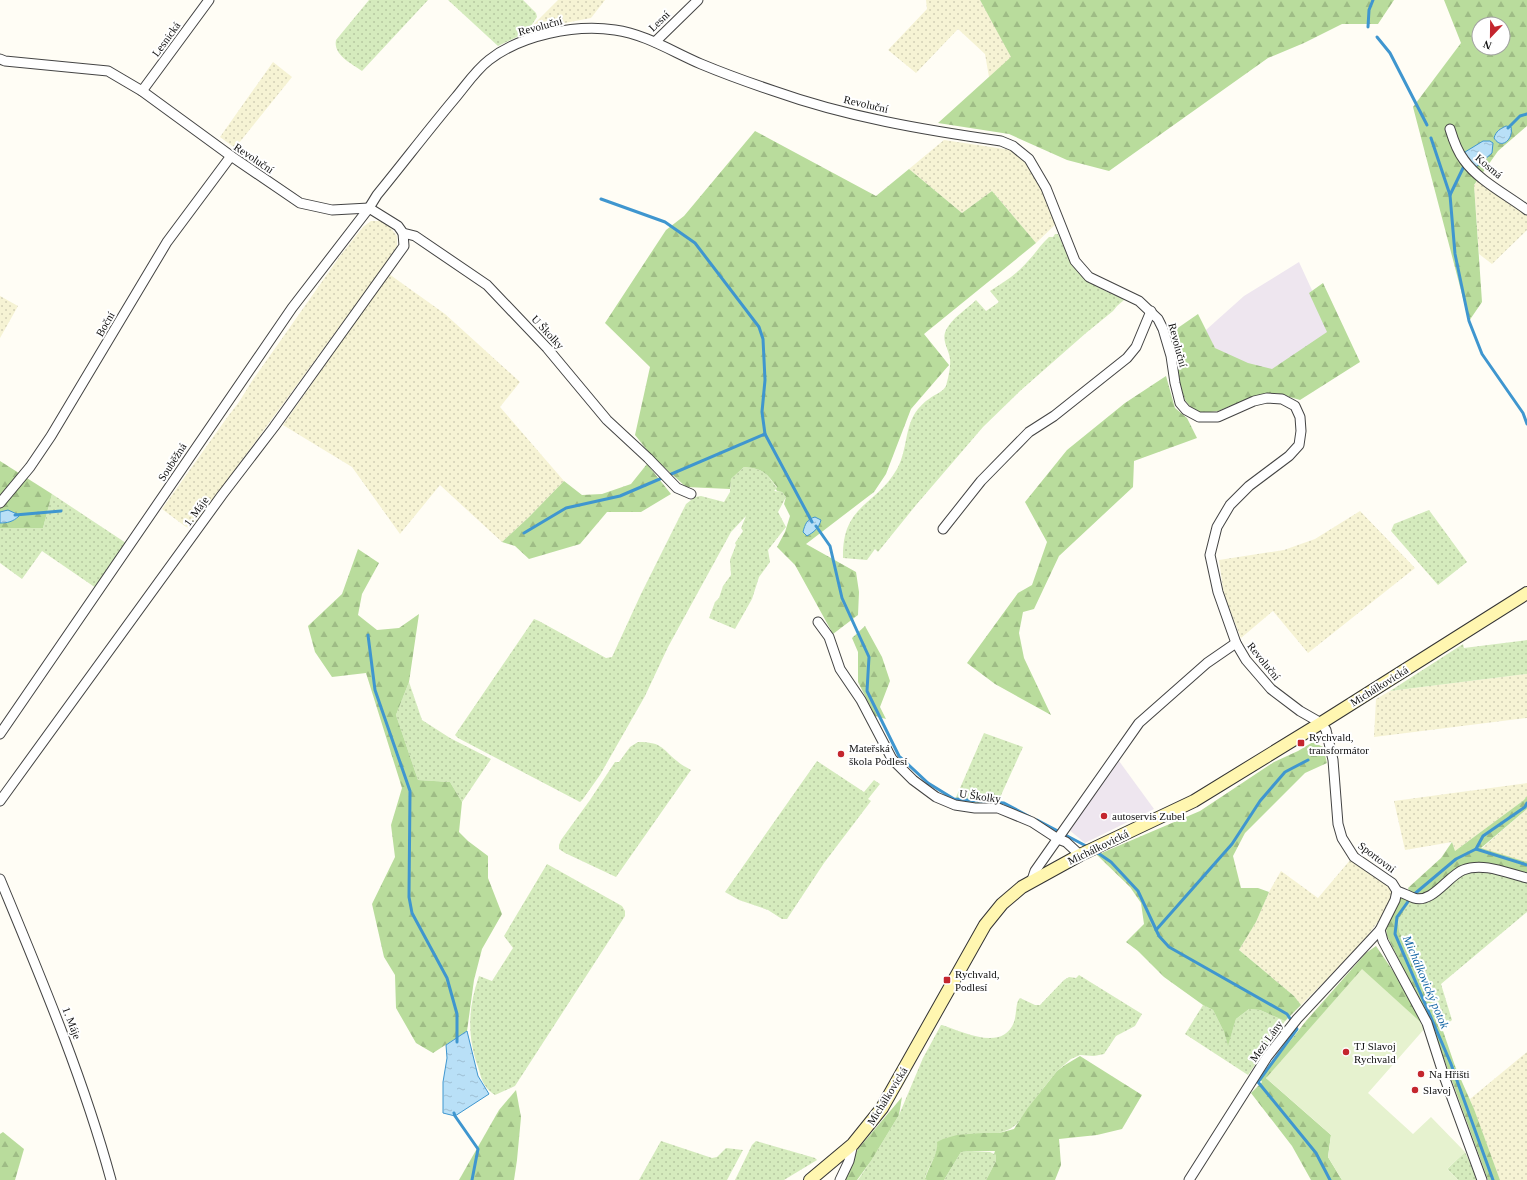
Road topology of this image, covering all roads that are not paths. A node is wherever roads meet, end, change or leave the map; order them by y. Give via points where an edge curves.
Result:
1 (209, 0) edge
2 (698, 0) edge
3 (655, 42) junction
4 (0, 59) edge
5 (142, 91) junction
6 (1450, 129) dead end
7 (230, 156) junction
8 (370, 208) junction
9 (1527, 210) edge
10 (403, 233) junction
11 (1151, 311) junction
12 (691, 494) dead end
13 (0, 503) edge
14 (943, 529) dead end
15 (1527, 593) edge
16 (818, 622) dead end
17 (1236, 644) junction
18 (1321, 723) junction
19 (0, 734) edge
20 (0, 801) edge
21 (1058, 839) junction
22 (1080, 855) junction
23 (1527, 878) edge
24 (0, 879) edge
25 (1032, 880) junction
26 (1401, 892) junction
27 (1380, 930) junction
28 (853, 1144) junction
29 (111, 1180) edge
30 (810, 1180) edge
31 (840, 1180) edge
32 (1189, 1180) edge
33 (1482, 1180) edge

1 - 5 street, Lesnická
2 - 3 street, Lesní
3 - 8 street, Revoluční via 634,34 599,29 566,30 513,45 489,60 475,74 377,195
3 - 11 street, Revoluční via 701,64 768,89 837,110 897,124 1001,141 1013,146 1029,159 1046,188 1075,261 1089,277 1139,301
4 - 5 street, Revoluční via 35,65 108,71
5 - 7 street, Revoluční
6 - 9 street, Kosmá via 1454,142 1474,172
7 - 8 street, Revoluční via 300,203 332,210
7 - 13 street, Boční via 167,242 51,436 30,467
8 - 10 street, U Školky via 398,226
8 - 19 street, Souběžná via 292,308
10 - 12 street, U Školky via 415,236 487,285 547,348 607,420 677,488
10 - 20 street, 1. Máje via 404,246
11 - 14 street via 1136,347 1127,358 1054,416 1029,432 982,481
11 - 17 street, Revoluční via 1163,329 1180,403 1186,410 1199,417 1218,417 1267,398 1282,399 1295,406 1300,417 1299,445 1230,505 1217,527 1210,555 1218,592
15 - 18 street, Michálkovická
16 - 21 street, U Školky via 829,637 840,669 861,700 892,759 913,780 936,798 955,805 998,808 1032,822
17 - 18 street, Revoluční via 1271,689
17 - 21 street via 1207,663 1139,723
18 - 22 street, Michálkovická via 1194,801
18 - 26 street, Sportovní via 1326,730 1333,760 1338,824 1342,838 1354,857
21 - 22 street, U Školky via 1066,842
21 - 25 street via 1035,871
22 - 25 street, Michálkovická
23 - 26 street, Sportovní via 1489,868 1470,869 1454,875 1424,899
24 - 29 street, 1. Máje via 75,1066
25 - 28 street, Michálkovická via 1002,904 985,925 882,1108
26 - 27 street
27 - 32 street, Mezi Lány via 1297,1019 1272,1051
27 - 33 street via 1383,941 1427,1024
28 - 30 street, Michálkovická
28 - 31 street

